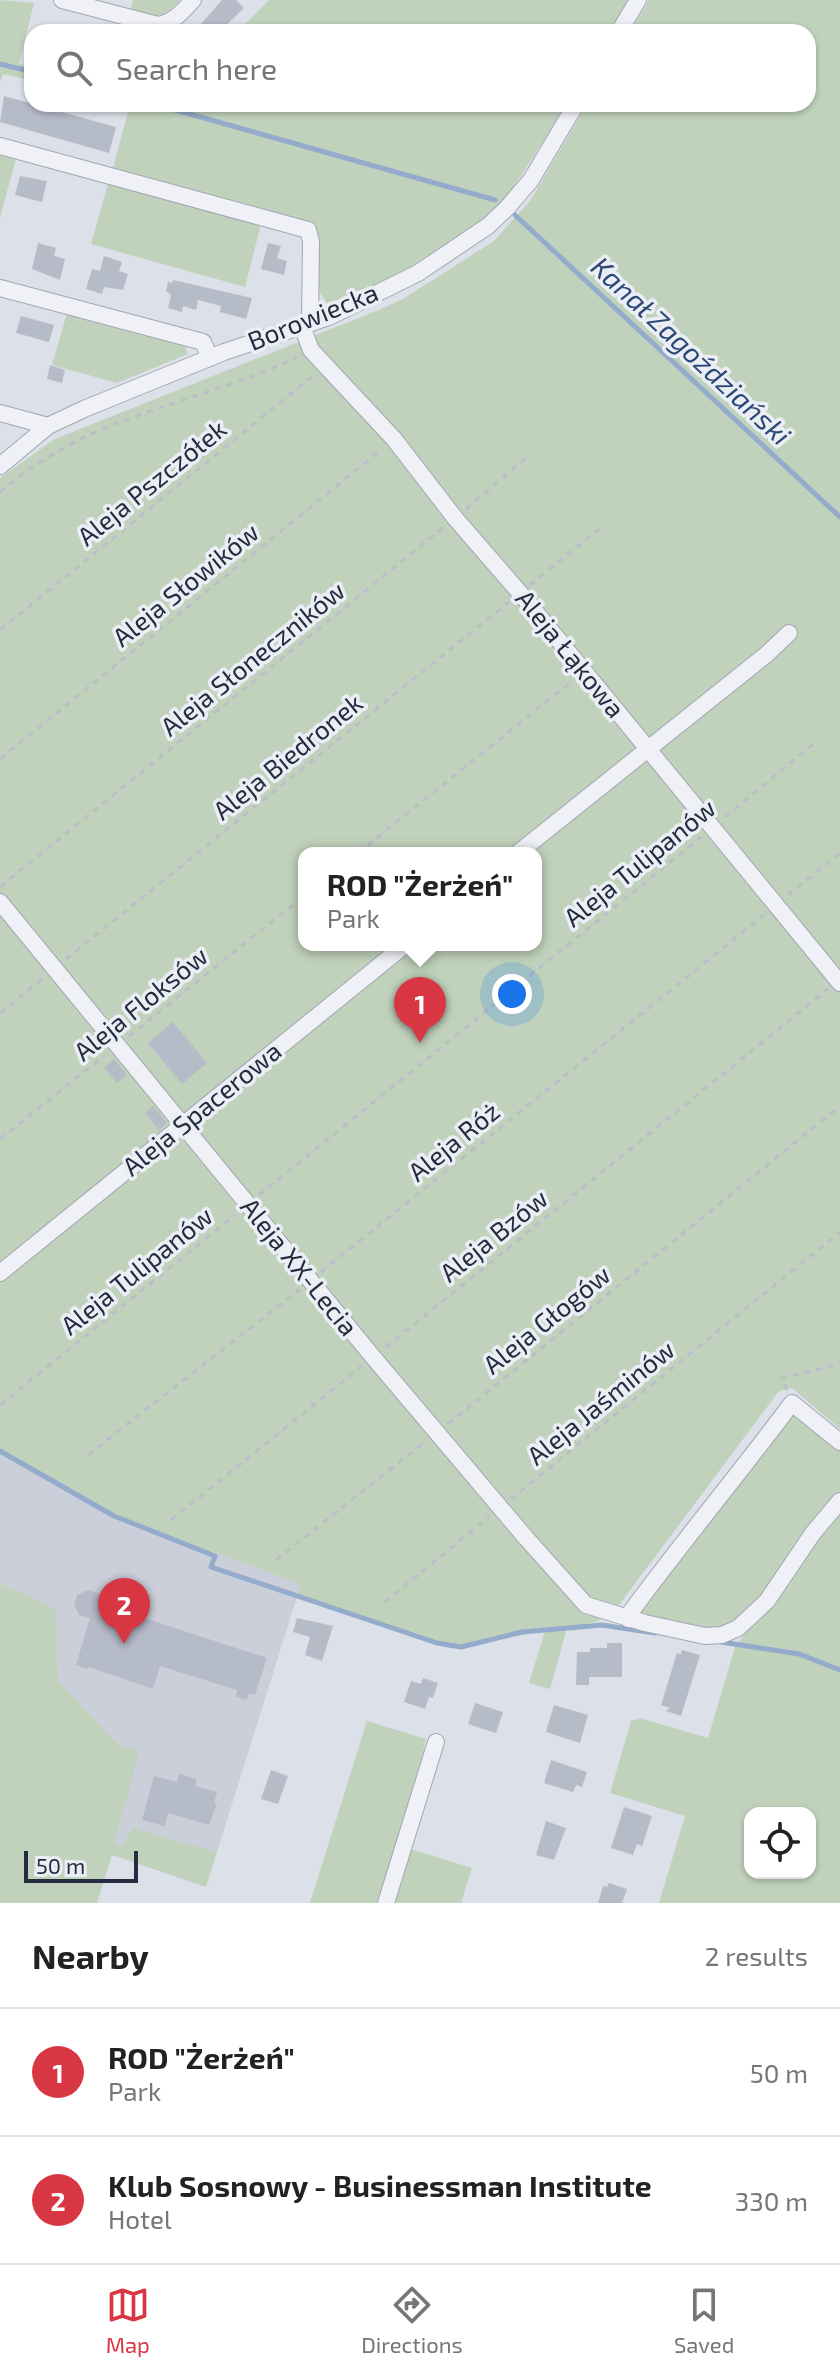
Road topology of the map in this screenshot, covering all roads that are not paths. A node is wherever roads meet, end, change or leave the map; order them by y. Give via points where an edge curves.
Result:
1 (62, 0) edge
2 (193, 0) edge
3 (638, 0) edge
4 (154, 24) edge
5 (163, 24) edge
6 (624, 24) edge
7 (571, 112) edge
8 (0, 146) edge
9 (0, 288) edge
10 (306, 324) junction
11 (210, 358) junction
12 (0, 413) edge
13 (48, 426) junction
14 (0, 466) edge
15 (789, 633) dead end
16 (648, 748) junction
17 (525, 847) edge
18 (0, 902) edge
19 (398, 951) edge
20 (839, 982) edge
21 (182, 1124) junction
22 (0, 1273) edge
23 (840, 1442) edge
24 (840, 1501) edge
25 (620, 1616) junction
26 (436, 1742) dead end
27 (386, 1903) edge

1 - 4 street
2 - 5 street
3 - 6 street
7 - 10 street, Borowiecka via 531,180 488,226 418,273
8 - 10 street via 308,230
9 - 11 street via 203,342
10 - 11 street, Borowiecka
10 - 16 street, Aleja Łąkowa via 311,350 394,439
11 - 13 street, Borowiecka
12 - 13 street
13 - 14 street, Borowiecka
15 - 16 street
16 - 17 street
16 - 20 street, Aleja Łąkowa
18 - 21 street, Aleja XX-Lecia
19 - 21 street, Aleja Spacerowa
21 - 22 street, Aleja Spacerowa
21 - 25 street, Aleja XX-Lecia via 436,1433 586,1605
23 - 25 street via 792,1403 630,1613
24 - 25 street, Aleja XX-Lecia via 767,1601 738,1628 705,1636
26 - 27 street

